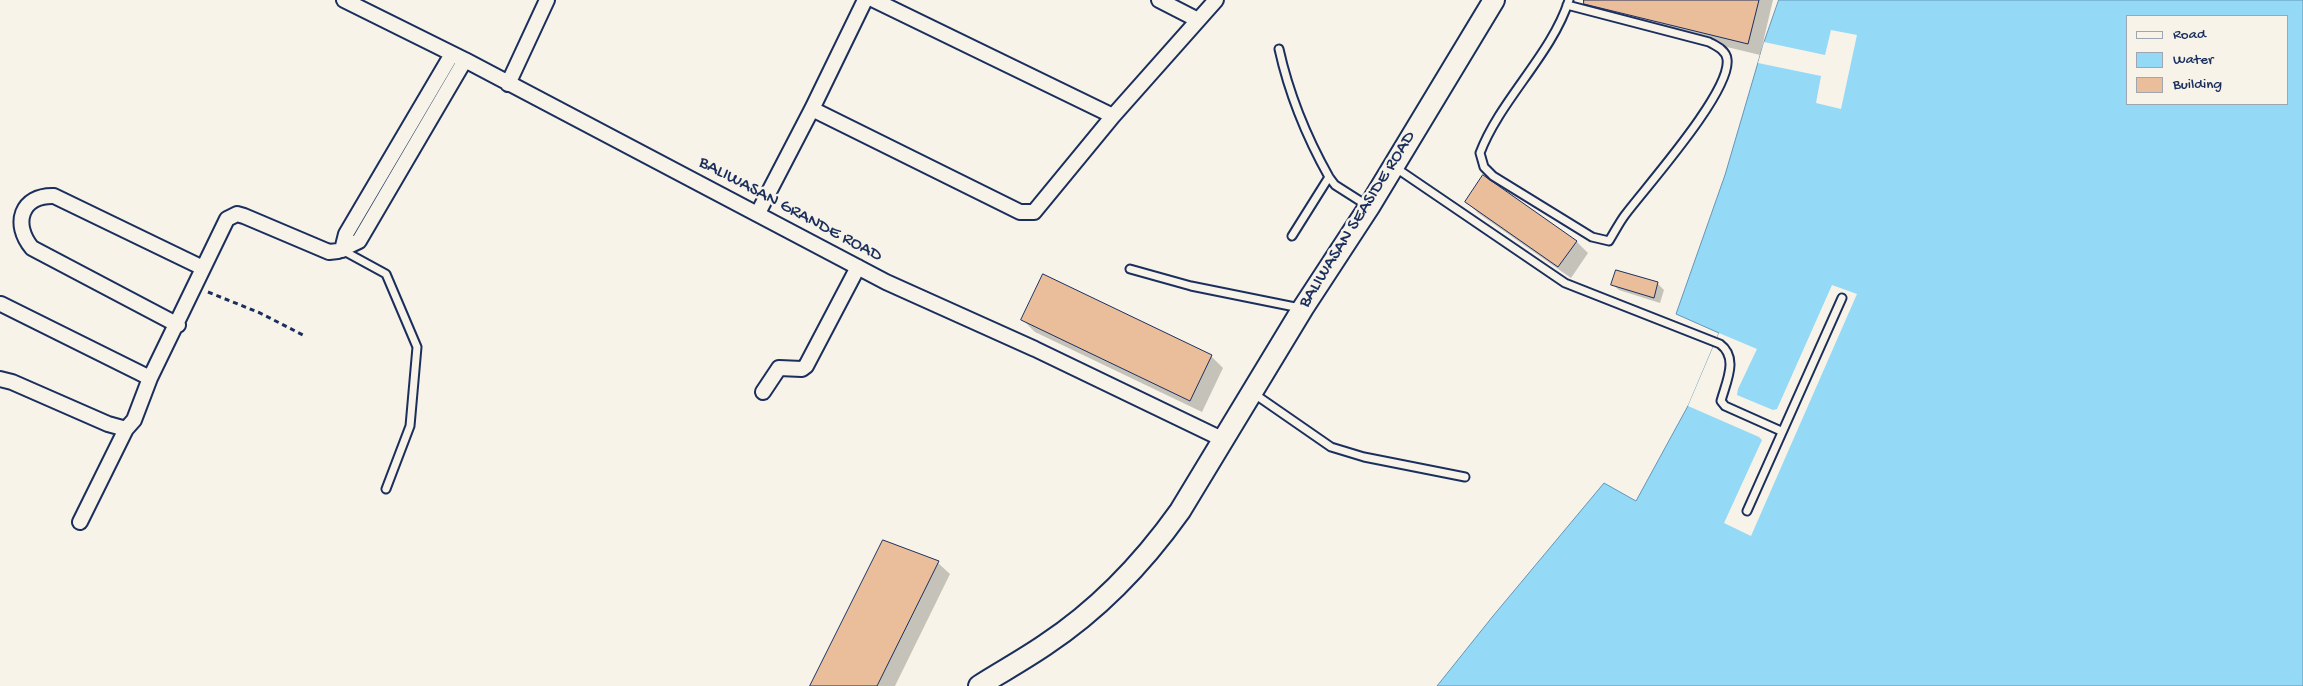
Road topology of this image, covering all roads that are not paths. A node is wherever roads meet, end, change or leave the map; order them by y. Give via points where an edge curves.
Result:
1 (344, 0) edge
2 (547, 0) edge
3 (865, 0) edge
4 (874, 0) edge
5 (1159, 0) edge
6 (1216, 0) edge
7 (1494, 0) edge
8 (1568, 2) edge
9 (1198, 20) junction
10 (1279, 49) dead end
11 (458, 57) junction
12 (508, 84) junction
13 (812, 110) junction
14 (1113, 116) junction
15 (1393, 166) junction
16 (1329, 177) junction
17 (1369, 207) junction
18 (758, 213) junction
19 (354, 219) junction
20 (368, 227) junction
21 (1292, 236) dead end
22 (342, 250) junction
23 (858, 267) junction
24 (203, 268) junction
25 (1130, 269) dead end
26 (1842, 298) dead end
27 (1, 304) edge
28 (1303, 308) junction
29 (178, 325) junction
30 (150, 378) junction
31 (0, 379) edge
32 (763, 392) dead end
33 (1253, 392) junction
34 (126, 430) junction
35 (1781, 431) junction
36 (1224, 440) junction
37 (1465, 478) dead end
38 (386, 490) dead end
39 (1747, 511) dead end
40 (80, 522) dead end
41 (979, 686) edge

1 - 11 street, BALIWASAN GRANDE ROAD
2 - 12 street
3 - 13 street
4 - 14 street
5 - 9 street
6 - 9 street
7 - 15 main road, BALIWASAN SEASIDE ROAD
8 - 8 lane via 1555,31 1483,146 1481,162 1502,181 1592,237 1609,241 1624,216 1689,136 1726,75 1727,59 1721,49 1708,42
9 - 14 street
10 - 16 lane via 1300,116
11 - 12 street, BALIWASAN GRANDE ROAD
11 - 19 street
11 - 20 street
12 - 18 street, BALIWASAN GRANDE ROAD
13 - 14 street via 1027,213 1038,208
13 - 18 street
15 - 17 main road, BALIWASAN SEASIDE ROAD
15 - 35 lane via 1565,283 1720,344 1727,349 1731,363 1721,401 1725,406
16 - 17 lane via 1335,185
16 - 21 lane
17 - 28 main road, BALIWASAN SEASIDE ROAD
18 - 23 street, BALIWASAN GRANDE ROAD
19 - 20 street
19 - 22 street
20 - 22 street via 359,242
22 - 24 street via 329,252 236,214 228,219
22 - 38 lane via 386,274 417,348 410,426
23 - 32 street via 806,366 802,370 780,368
23 - 36 street, BALIWASAN GRANDE ROAD
24 - 29 street
24 - 29 street via 54,196 44,195 33,200 24,210 20,225 23,237 32,248
25 - 28 lane via 1191,286
26 - 35 lane
27 - 30 street
28 - 33 main road, BALIWASAN SEASIDE ROAD
29 - 30 street
30 - 34 street via 134,420
31 - 34 street
33 - 36 main road, BALIWASAN SEASIDE ROAD
33 - 37 lane via 1332,447
34 - 40 street
35 - 39 lane
36 - 41 main road, BALIWASAN SEASIDE ROAD via 1180,511 1128,576 1046,645

